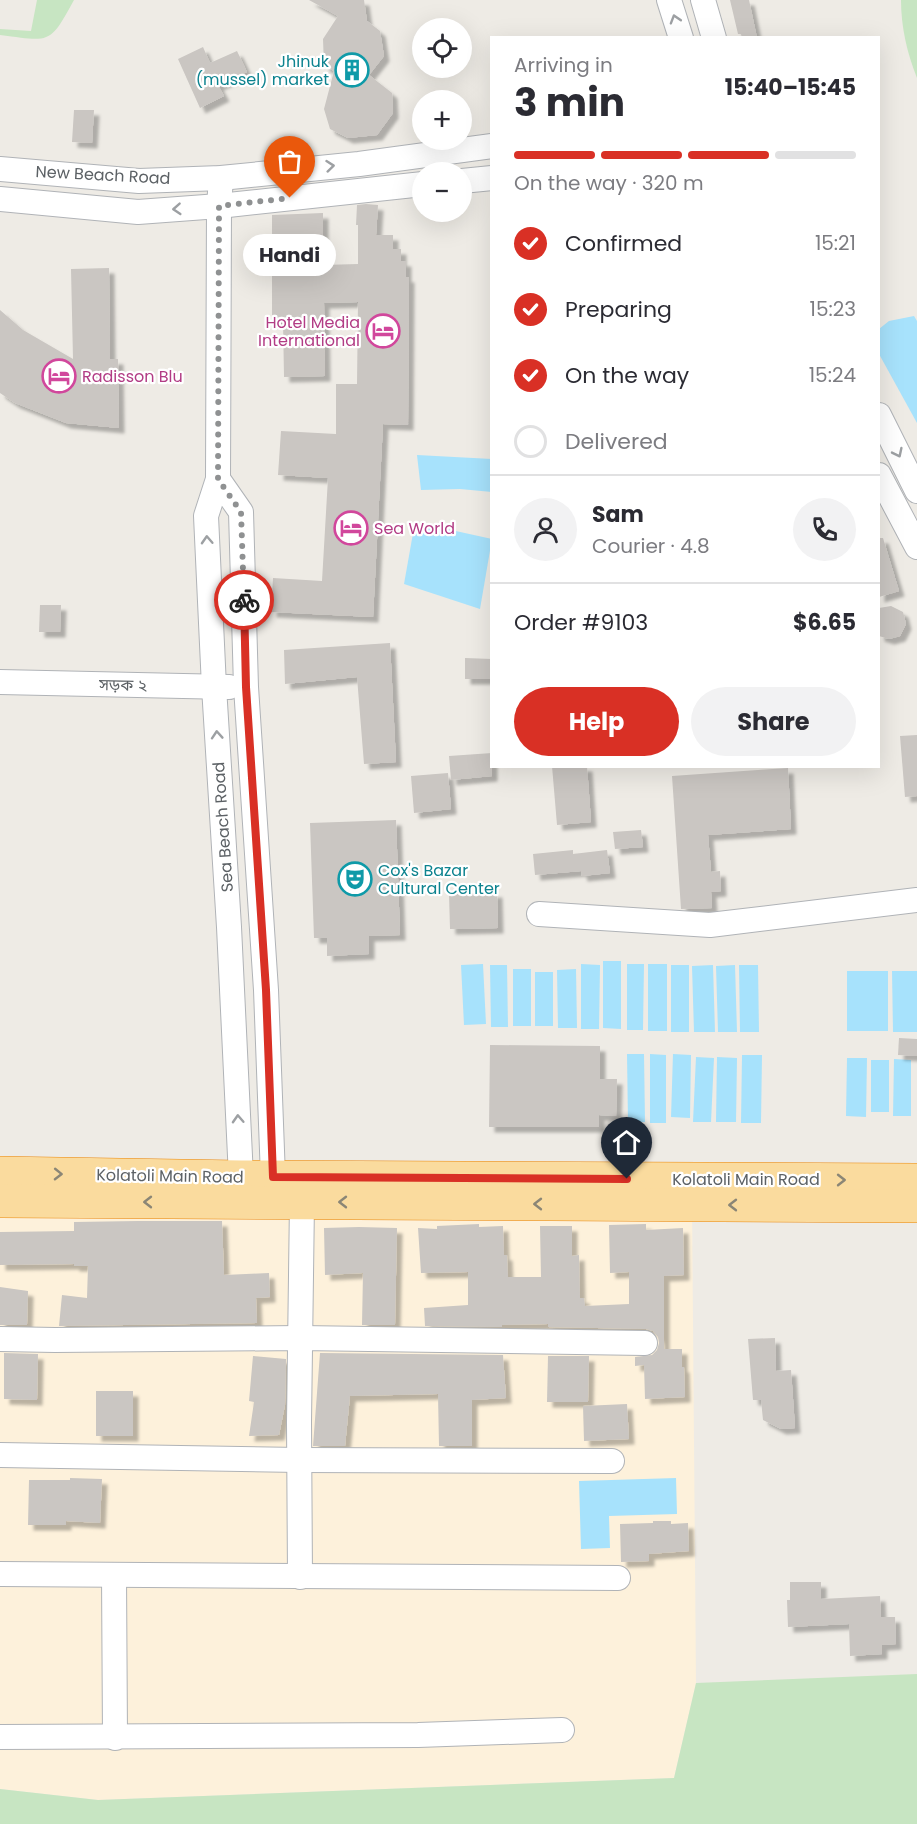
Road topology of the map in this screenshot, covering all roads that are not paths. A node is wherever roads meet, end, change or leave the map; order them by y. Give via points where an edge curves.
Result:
1 (669, 0) edge
2 (703, 0) edge
3 (680, 36) edge
4 (713, 36) edge
5 (490, 146) edge
6 (0, 169) edge
7 (221, 178) junction
8 (490, 178) edge
9 (472, 180) edge
10 (412, 185) edge
11 (0, 199) edge
12 (219, 206) junction
13 (880, 417) edge
14 (880, 478) edge
15 (218, 479) junction
16 (917, 491) edge
17 (917, 547) edge
18 (0, 682) edge
19 (214, 687) junction
20 (246, 687) junction
21 (917, 900) edge
22 (539, 914) dead end
23 (262, 924) junction
24 (229, 927) junction
25 (0, 1173) edge
26 (241, 1177) junction
27 (273, 1177) junction
28 (917, 1180) edge
29 (768, 1192) junction
30 (0, 1201) edge
31 (302, 1202) junction
32 (917, 1206) edge
33 (300, 1338) junction
34 (0, 1339) edge
35 (645, 1343) dead end
36 (0, 1455) edge
37 (299, 1460) junction
38 (612, 1461) dead end
39 (0, 1574) edge
40 (114, 1575) junction
41 (300, 1577) junction
42 (618, 1578) dead end
43 (562, 1730) dead end
44 (0, 1737) edge
45 (115, 1738) junction

3 -> 1 street
2 - 4 street
7 -> 5 street, New Beach Road
6 - 7 street, New Beach Road via 139,181
7 - 12 street, Sea Beach Road
8 - 9 street
10 - 12 street, New Beach Road
12 -> 11 street, New Beach Road via 138,212
12 - 15 street, Sea Beach Road
13 -> 16 street
14 - 17 street
19 -> 15 street, Sea Beach Road via 206,516
15 - 20 street, Sea Beach Road via 241,512
18 - 19 street, সড়ক ২
19 - 20 street, সড়ক ২
24 -> 19 street, Sea Beach Road
20 - 23 street, Sea Beach Road
21 - 22 street via 710,925
23 - 24 street
23 - 27 street, Sea Beach Road
26 -> 24 street, Sea Beach Road
25 -> 26 highway, Kolatoli Main Road
26 - 27 highway, Kolatoli Main Road
27 - 29 highway, Kolatoli Main Road
29 -> 28 highway, Kolatoli Main Road
29 -> 31 highway, Kolatoli Main Road
29 - 32 highway, Kolatoli Main Road
31 -> 30 highway, Kolatoli Main Road
31 - 33 street
33 - 34 street
33 - 35 street
33 - 37 street
36 - 37 street
37 - 38 street
37 - 41 street
39 - 40 street
40 - 41 street
40 - 45 street
41 - 42 street
43 - 45 street
44 - 45 street

